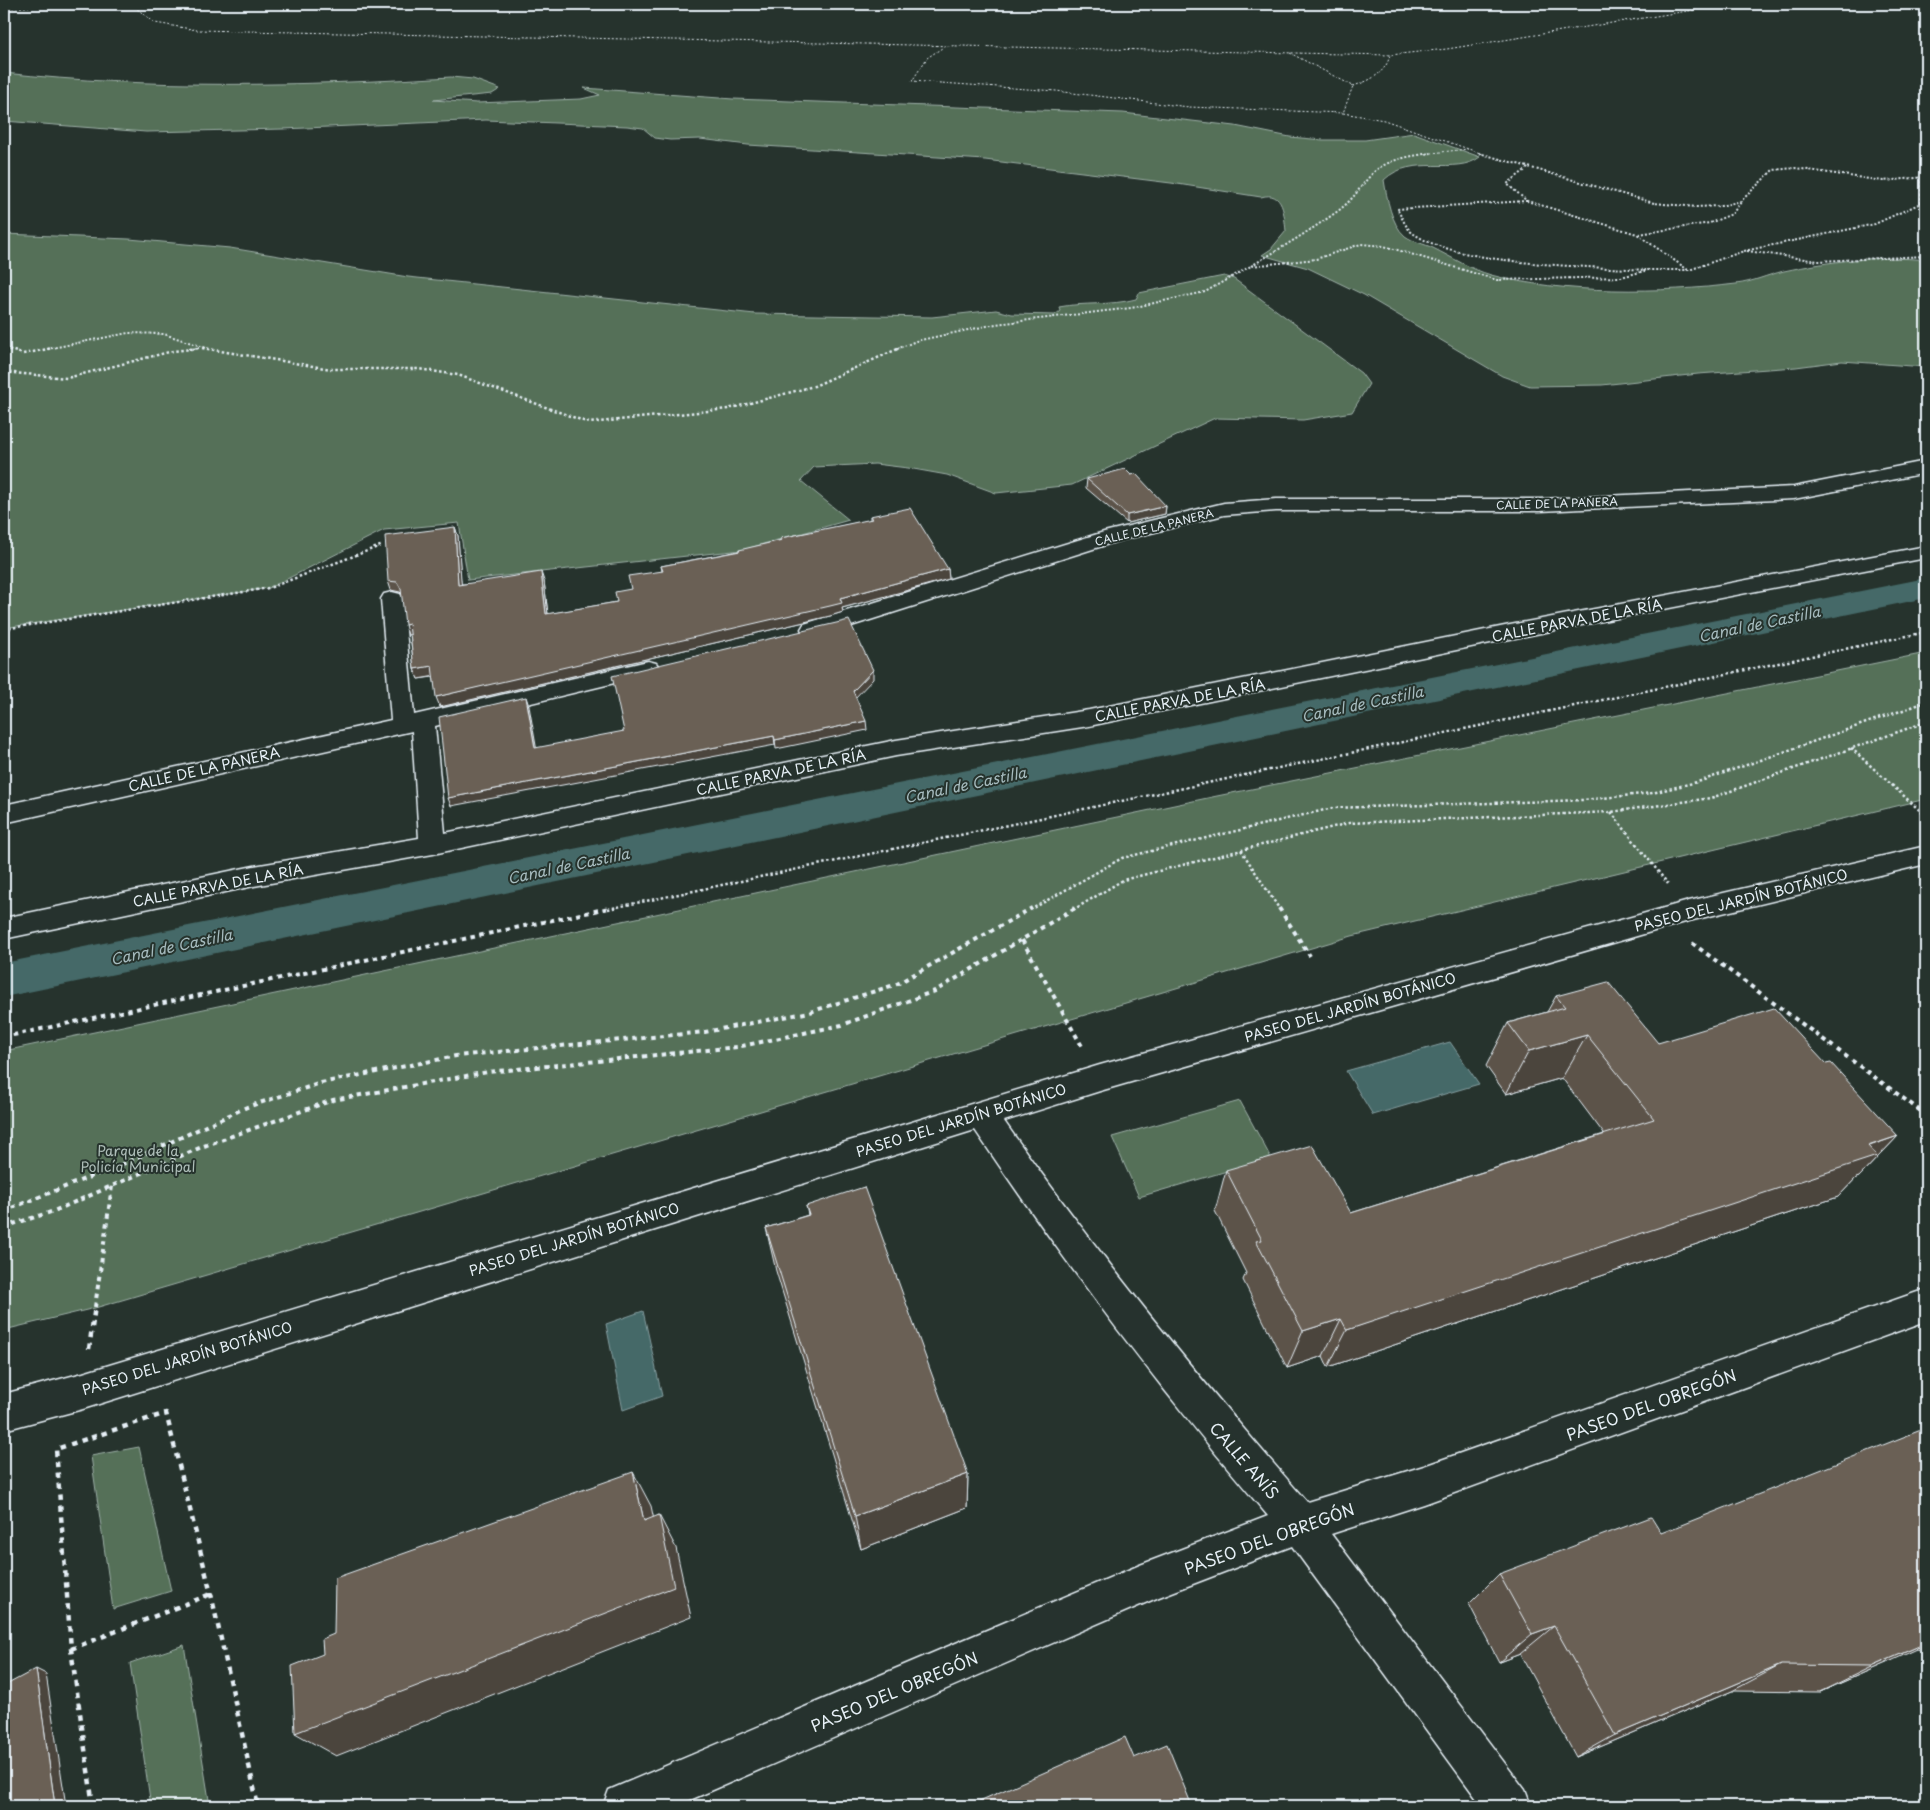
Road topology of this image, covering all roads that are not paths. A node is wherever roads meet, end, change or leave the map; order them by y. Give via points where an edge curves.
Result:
1 (1926, 467) edge
2 (1926, 552) edge
3 (392, 599) dead end
4 (789, 635) edge
5 (674, 662) edge
6 (413, 723) junction
7 (4, 814) edge
8 (433, 845) junction
9 (1926, 855) edge
10 (4, 929) edge
11 (982, 1114) junction
12 (1926, 1305) edge
13 (4, 1412) edge
14 (1300, 1524) junction
15 (625, 1806) edge
16 (1509, 1806) edge

1 - 4 street, CALLE DE LA PANERA via 1794,493 1540,504 1276,505 1224,509 1111,536 837,623
2 - 8 street, CALLE PARVA DE LA RÍA via 1089,718 896,748
3 - 6 street
5 - 6 street, CALLE DE LA PANERA
6 - 7 street, CALLE DE LA PANERA
6 - 8 street
8 - 10 street, CALLE PARVA DE LA RÍA via 254,876
9 - 11 street, PASEO DEL JARDÍN BOTÁNICO via 1689,910
11 - 13 street, PASEO DEL JARDÍN BOTÁNICO via 83,1391
11 - 14 street, CALLE ANÍS via 1040,1199 1200,1408
12 - 14 street, PASEO DEL OBREGÓN via 1424,1485
14 - 15 street, PASEO DEL OBREGÓN via 1154,1579
14 - 16 street, CALLE ANÍS

